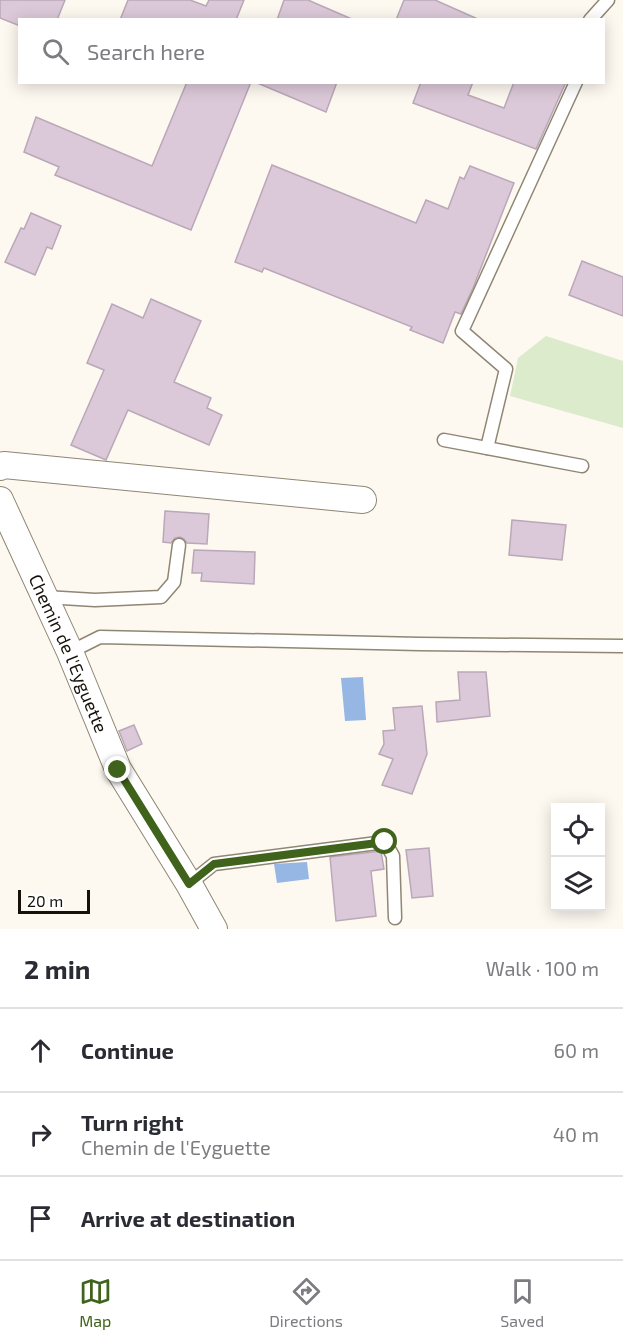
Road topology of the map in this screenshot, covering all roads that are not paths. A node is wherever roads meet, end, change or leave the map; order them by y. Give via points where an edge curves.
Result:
1 (608, 0) edge
2 (592, 18) edge
3 (575, 84) edge
4 (444, 440) dead end
5 (487, 448) junction
6 (582, 466) dead end
7 (0, 467) edge
8 (0, 500) edge
9 (363, 500) dead end
10 (179, 544) dead end
11 (45, 597) junction
12 (623, 646) edge
13 (70, 652) junction
14 (189, 884) junction
15 (395, 918) dead end
16 (214, 929) edge

1 - 2 lane
3 - 5 lane via 462,331 506,369
4 - 5 lane
5 - 6 lane
7 - 9 street
8 - 11 street, Chemin de l'Eyguette
10 - 11 lane via 174,582 161,597
11 - 13 street, Chemin de l'Eyguette
12 - 13 lane via 100,637
13 - 14 street, Chemin de l'Eyguette via 118,770
14 - 15 lane via 214,864 385,842 393,856
14 - 16 street, Chemin de l'Eyguette

